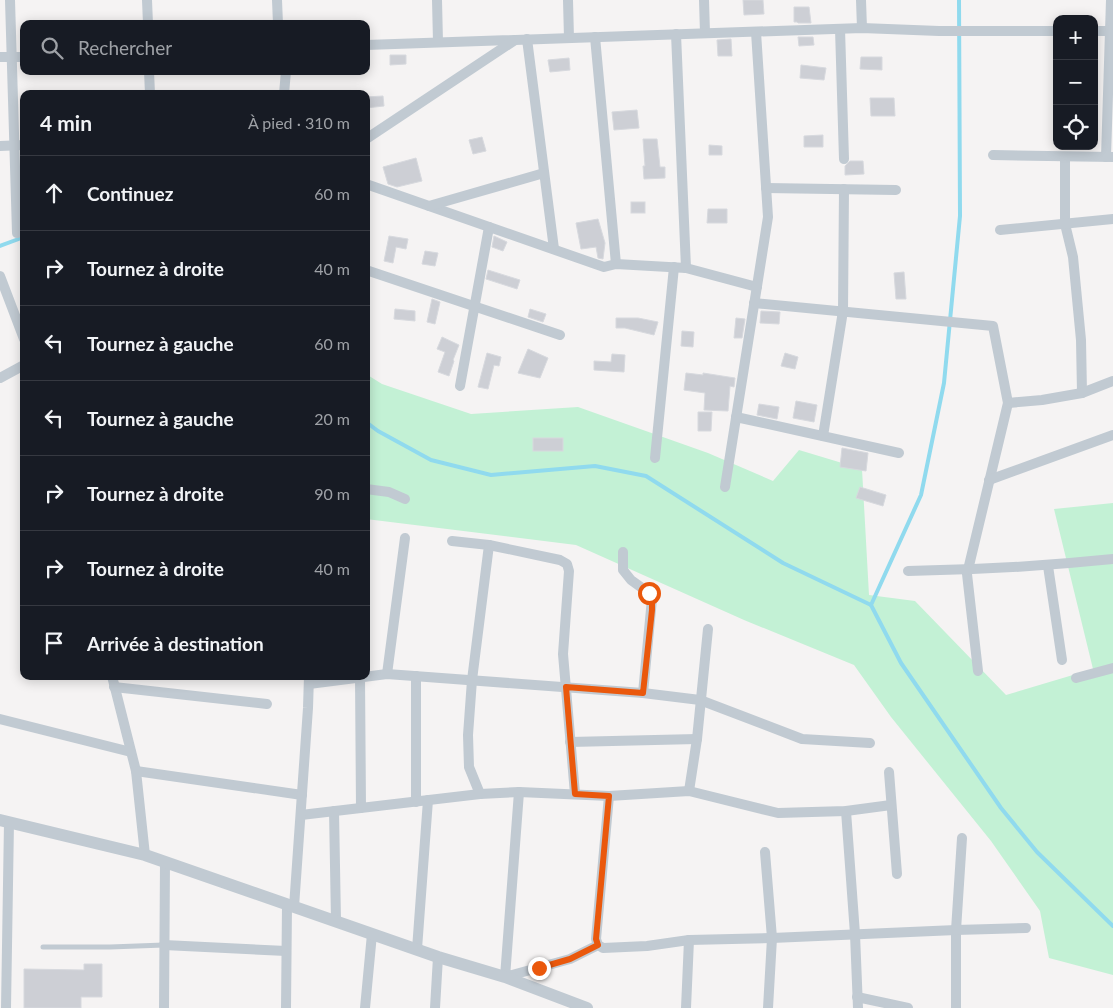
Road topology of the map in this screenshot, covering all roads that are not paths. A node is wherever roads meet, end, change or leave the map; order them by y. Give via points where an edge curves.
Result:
1 (10, 0) edge
2 (147, 0) edge
3 (277, 0) edge
4 (437, 0) edge
5 (568, 0) edge
6 (704, 0) edge
7 (861, 0) edge
8 (1111, 0) edge
9 (148, 20) edge
10 (278, 20) edge
11 (862, 28) junction
12 (840, 29) junction
13 (1053, 31) edge
14 (1098, 31) edge
15 (1110, 31) junction
16 (756, 32) junction
17 (705, 33) junction
18 (676, 34) junction
19 (595, 37) junction
20 (569, 38) junction
21 (527, 39) junction
22 (515, 40) junction
23 (438, 42) junction
24 (370, 45) edge
25 (12, 57) junction
26 (20, 57) edge
27 (0, 58) edge
28 (150, 75) edge
29 (286, 75) edge
30 (150, 90) edge
31 (284, 90) edge
32 (370, 136) edge
33 (0, 146) edge
34 (19, 146) edge
35 (993, 155) dead end
36 (1064, 157) junction
37 (1110, 157) edge
38 (844, 159) dead end
39 (544, 172) junction
40 (370, 185) edge
41 (766, 188) junction
42 (844, 189) junction
43 (896, 190) dead end
44 (429, 206) junction
45 (1113, 219) edge
46 (1066, 224) junction
47 (489, 227) junction
48 (1000, 230) dead end
49 (16, 233) dead end
50 (554, 249) junction
51 (616, 264) junction
52 (674, 267) junction
53 (686, 268) junction
54 (370, 271) edge
55 (0, 276) edge
56 (757, 287) junction
57 (754, 303) junction
58 (475, 306) junction
59 (843, 311) junction
60 (20, 328) edge
61 (560, 335) dead end
62 (20, 367) edge
63 (0, 378) edge
64 (1113, 381) edge
65 (460, 386) dead end
66 (1082, 393) junction
67 (1008, 403) junction
68 (736, 417) junction
69 (1113, 435) edge
70 (823, 436) junction
71 (899, 453) dead end
72 (655, 458) dead end
73 (989, 480) junction
74 (725, 487) dead end
75 (370, 489) edge
76 (405, 499) dead end
77 (405, 538) dead end
78 (452, 541) dead end
79 (489, 545) junction
80 (623, 552) dead end
81 (1113, 559) edge
82 (1048, 566) junction
83 (968, 570) junction
84 (908, 571) dead end
85 (708, 629) dead end
86 (1062, 660) dead end
87 (1113, 668) edge
88 (978, 671) dead end
89 (387, 674) junction
90 (370, 676) edge
91 (416, 676) junction
92 (1076, 678) dead end
93 (309, 680) edge
94 (360, 680) edge
95 (472, 680) junction
96 (113, 681) edge
97 (566, 687) junction
98 (643, 693) junction
99 (700, 700) junction
100 (267, 704) dead end
101 (0, 719) edge
102 (696, 739) junction
103 (570, 742) junction
104 (870, 743) dead end
105 (131, 752) junction
106 (136, 771) junction
107 (889, 772) dead end
108 (689, 791) junction
109 (519, 792) junction
110 (480, 794) junction
111 (575, 794) junction
112 (302, 795) junction
113 (609, 796) junction
114 (428, 800) junction
115 (416, 802) junction
116 (891, 805) junction
117 (362, 808) junction
118 (334, 811) junction
119 (846, 811) junction
120 (301, 815) junction
121 (5, 821) edge
122 (962, 838) dead end
123 (765, 852) dead end
124 (145, 855) junction
125 (165, 862) junction
126 (897, 874) dead end
127 (291, 906) junction
128 (336, 921) junction
129 (1026, 928) dead end
130 (956, 930) junction
131 (372, 934) junction
132 (855, 934) junction
133 (772, 938) junction
134 (689, 940) junction
135 (164, 945) junction
136 (598, 945) junction
137 (43, 947) dead end
138 (417, 949) junction
139 (286, 951) junction
140 (438, 957) junction
141 (505, 977) junction
142 (858, 997) junction
143 (6, 1008) edge
144 (164, 1008) edge
145 (286, 1008) edge
146 (365, 1008) edge
147 (435, 1008) edge
148 (586, 1008) edge
149 (686, 1008) edge
150 (768, 1008) edge
151 (858, 1008) edge
152 (908, 1008) edge
153 (956, 1008) edge

1 - 25 street
2 - 9 street
3 - 10 street
4 - 23 street
5 - 20 street
6 - 17 street
7 - 11 street
8 - 15 street
11 - 12 street
11 - 13 street via 939,32
12 - 16 street
12 - 38 street
14 - 15 street
15 - 37 street
16 - 17 street
16 - 41 street
17 - 18 street
18 - 19 street
18 - 53 street
19 - 20 street
19 - 51 street
20 - 21 street
21 - 22 street
21 - 39 street
22 - 23 street
22 - 32 street
23 - 24 street
25 - 26 street
25 - 27 street
25 - 34 street
28 - 30 street
29 - 31 street
33 - 34 street
34 - 49 street
35 - 36 street
36 - 37 street
36 - 46 street
39 - 44 street
39 - 50 street
40 - 44 street
41 - 42 street
41 - 56 street via 768,217
42 - 43 street
42 - 59 street
44 - 47 street
45 - 46 street
46 - 48 street
46 - 66 street via 1073,256 1081,340
47 - 50 street
47 - 58 street
50 - 51 street via 604,267
51 - 52 street
52 - 53 street
52 - 72 street
53 - 56 street
54 - 58 street
55 - 60 street
56 - 57 street
57 - 59 street
57 - 68 street
58 - 61 street
58 - 65 street
59 - 67 street via 993,326
59 - 70 street
62 - 63 street
64 - 66 street
66 - 67 street
67 - 73 street
68 - 70 street
68 - 74 street
69 - 73 street
70 - 71 street
73 - 83 street
75 - 76 street
77 - 89 street
78 - 79 street
79 - 95 street
79 - 97 street via 567,564 563,654
80 - 98 street via 622,570 652,599
81 - 82 street
82 - 83 street
82 - 86 street
83 - 84 street
83 - 88 street
85 - 99 street
87 - 92 street
89 - 90 street
89 - 91 street
91 - 95 street
91 - 115 street
93 - 112 street
94 - 117 street
95 - 97 street
95 - 110 street via 469,767
96 - 100 street
96 - 105 street
97 - 98 street
97 - 103 street
98 - 99 street
99 - 102 street
99 - 104 street via 802,739
101 - 105 street
102 - 103 street
102 - 108 street
103 - 111 street
105 - 106 street
106 - 112 street
106 - 124 street
107 - 116 street
108 - 113 street
108 - 119 street via 778,814
109 - 110 street
109 - 111 street
109 - 141 street
110 - 114 street
111 - 113 street
112 - 120 street
113 - 136 street
114 - 115 street
114 - 138 street
115 - 117 street
116 - 119 street
116 - 126 street
117 - 118 street
118 - 120 street
118 - 128 street
119 - 132 street
120 - 127 street
121 - 124 street
121 - 143 street
122 - 130 street
123 - 133 street
124 - 125 street
125 - 127 street
125 - 135 street
127 - 128 street
127 - 139 street
128 - 131 street
129 - 130 street
130 - 132 street
130 - 153 street
131 - 138 street
131 - 146 street
132 - 133 street
132 - 142 street
133 - 134 street
133 - 150 street
134 - 136 street via 647,946 603,948
134 - 149 street
135 - 137 lane
135 - 139 street
135 - 144 street
136 - 141 street via 570,959
138 - 140 street
139 - 145 street
140 - 141 street
140 - 147 street
141 - 148 street
142 - 151 street
142 - 152 street

